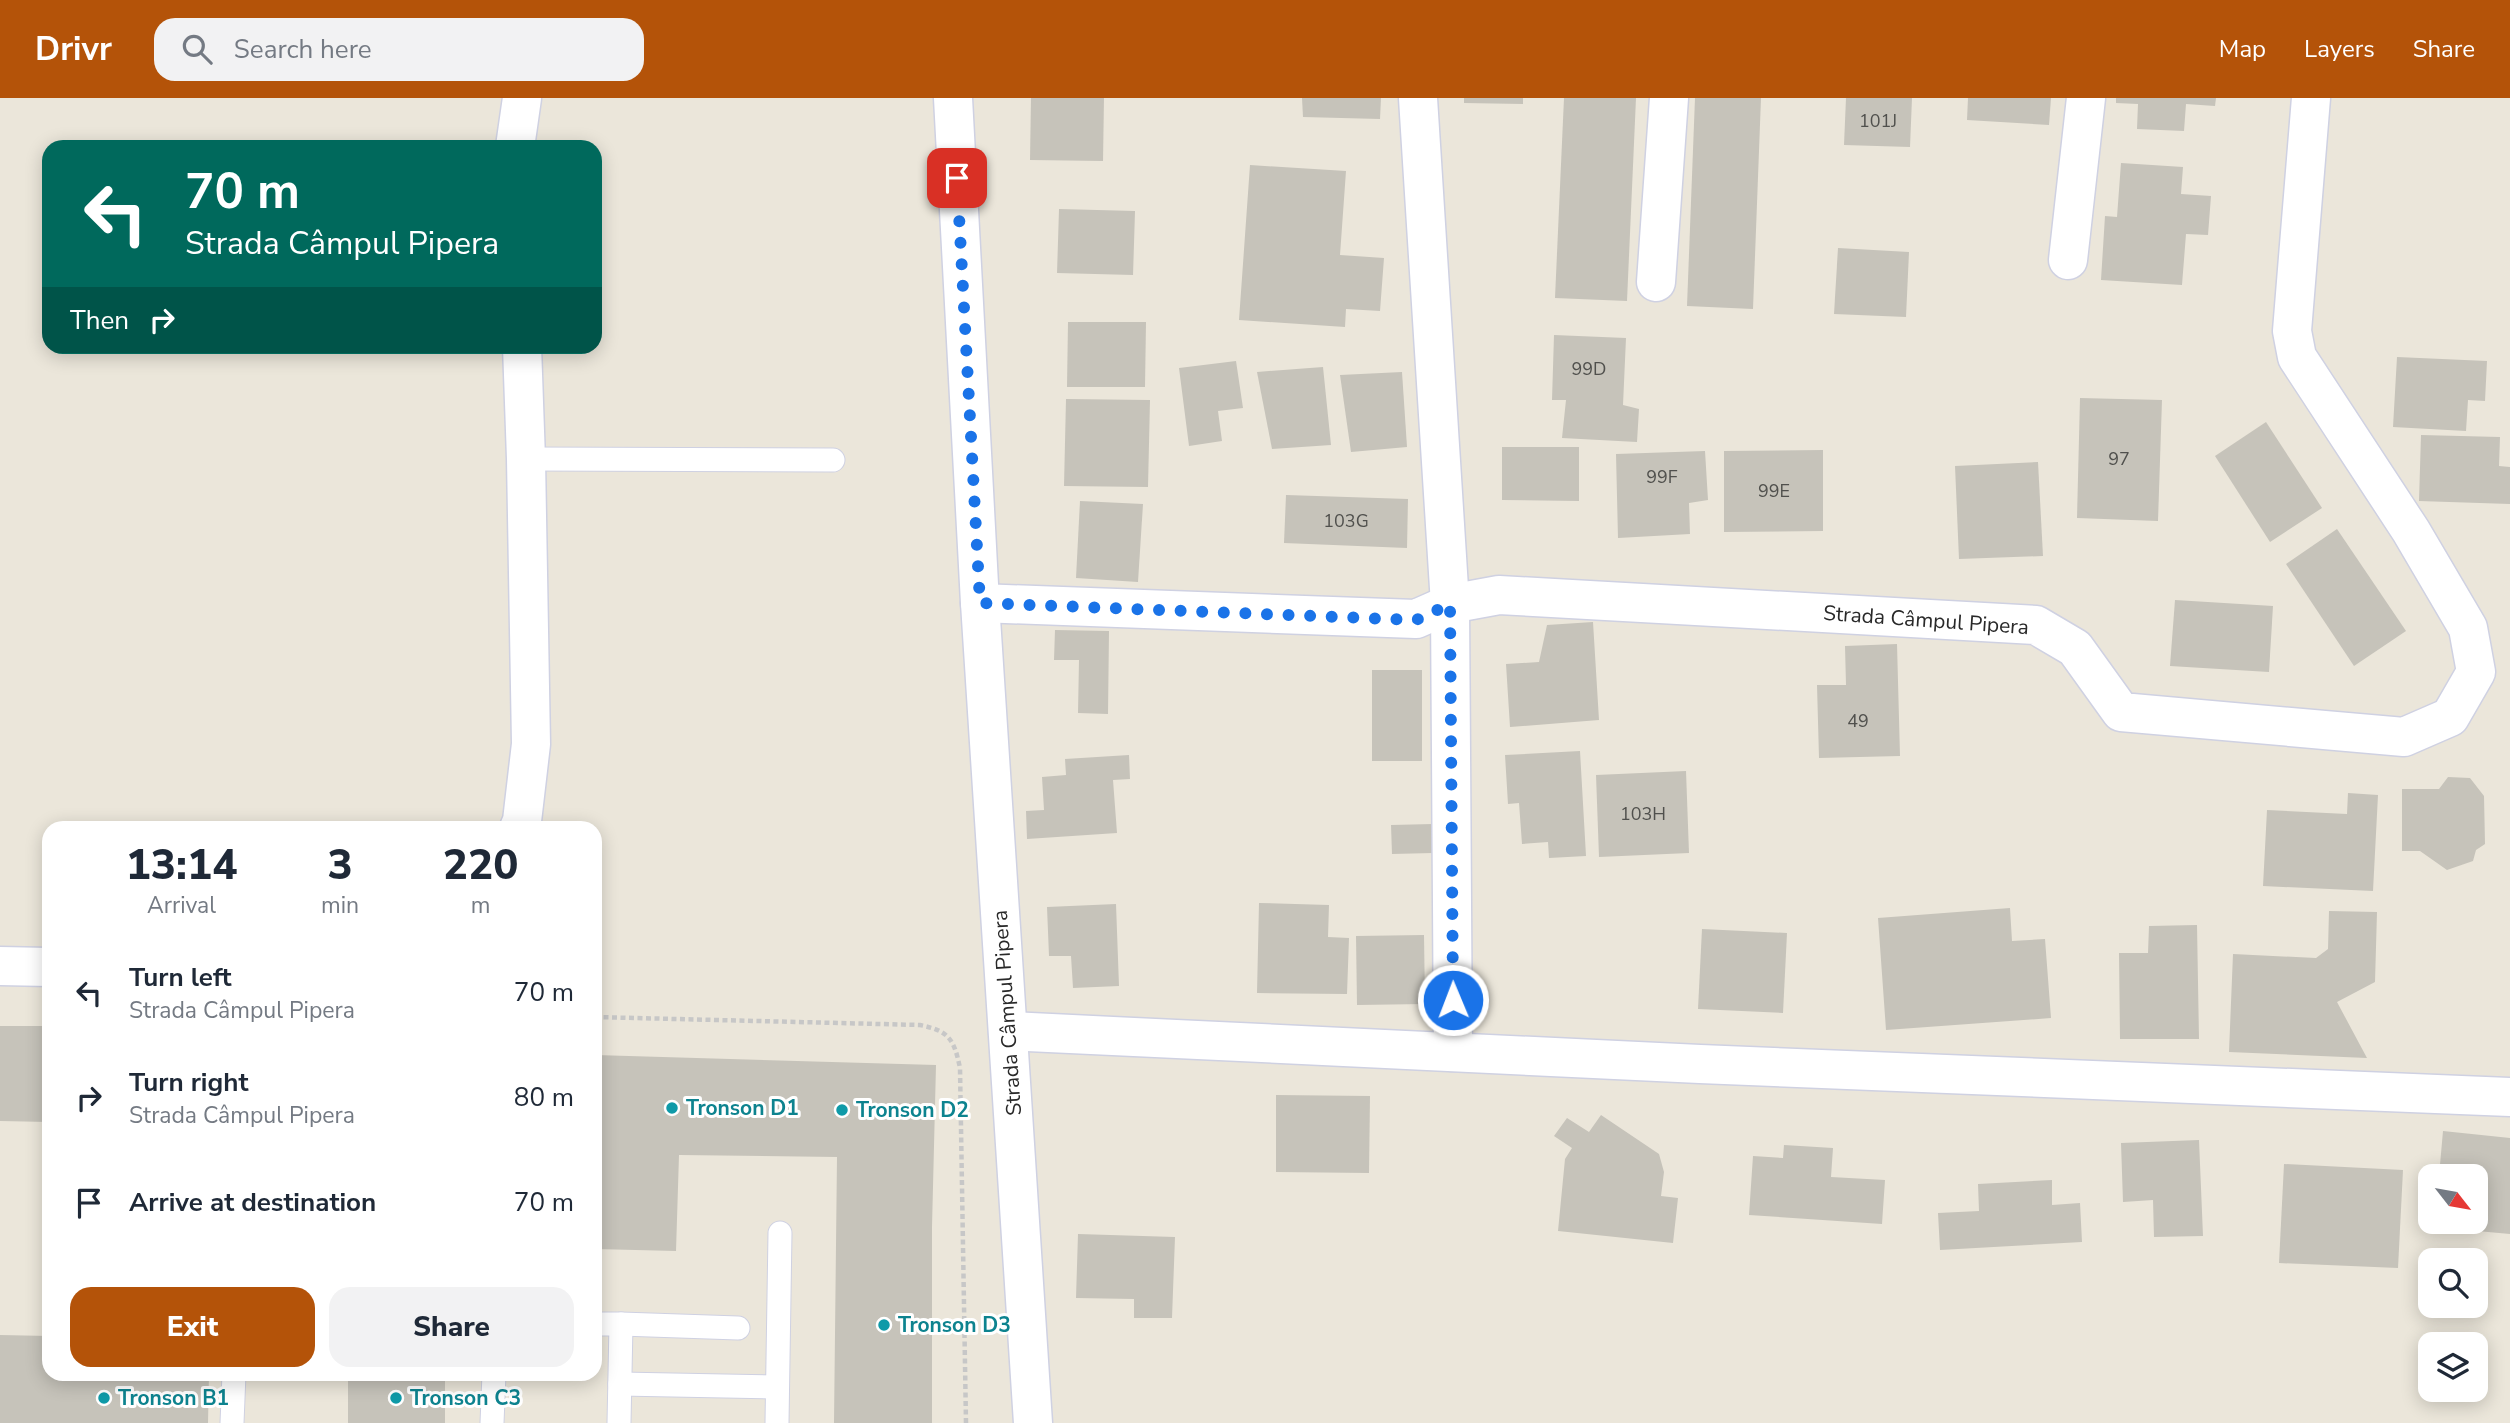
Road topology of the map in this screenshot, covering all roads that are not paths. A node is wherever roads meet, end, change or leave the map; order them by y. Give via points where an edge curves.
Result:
1 (522, 98) edge
2 (953, 98) edge
3 (1418, 98) edge
4 (1669, 98) edge
5 (2086, 98) edge
6 (2311, 98) edge
7 (516, 140) edge
8 (2068, 260) dead end
9 (1656, 282) dead end
10 (522, 354) edge
11 (526, 459) junction
12 (833, 460) dead end
13 (980, 603) junction
14 (1450, 604) junction
15 (522, 821) edge
16 (0, 966) edge
17 (42, 967) edge
18 (1008, 1031) junction
19 (1453, 1052) junction
20 (2510, 1097) edge
21 (780, 1233) dead end
22 (602, 1324) edge
23 (621, 1324) junction
24 (738, 1328) dead end
25 (234, 1381) edge
26 (494, 1381) edge
27 (620, 1384) junction
28 (777, 1387) junction
29 (232, 1423) edge
30 (492, 1423) edge
31 (619, 1423) edge
32 (776, 1423) edge
33 (1034, 1423) edge

1 - 7 street
2 - 13 street, Strada Câmpul Pipera
3 - 14 street
4 - 9 street
5 - 8 street
6 - 14 street, Strada Câmpul Pipera via 2292,331 2297,357 2411,531 2468,628 2476,672 2450,717 2404,737 2121,712 2075,648 2036,625 1499,595
10 - 11 street
11 - 12 lane
11 - 15 street via 531,744
13 - 14 street, Strada Câmpul Pipera via 1416,620
13 - 18 street, Strada Câmpul Pipera
14 - 19 street
16 - 17 street
18 - 19 street
18 - 33 street, Strada Câmpul Pipera
19 - 20 street
21 - 28 lane
22 - 23 lane
23 - 24 lane
23 - 27 lane
25 - 29 lane
26 - 30 lane
27 - 28 lane
27 - 31 lane
28 - 32 lane

